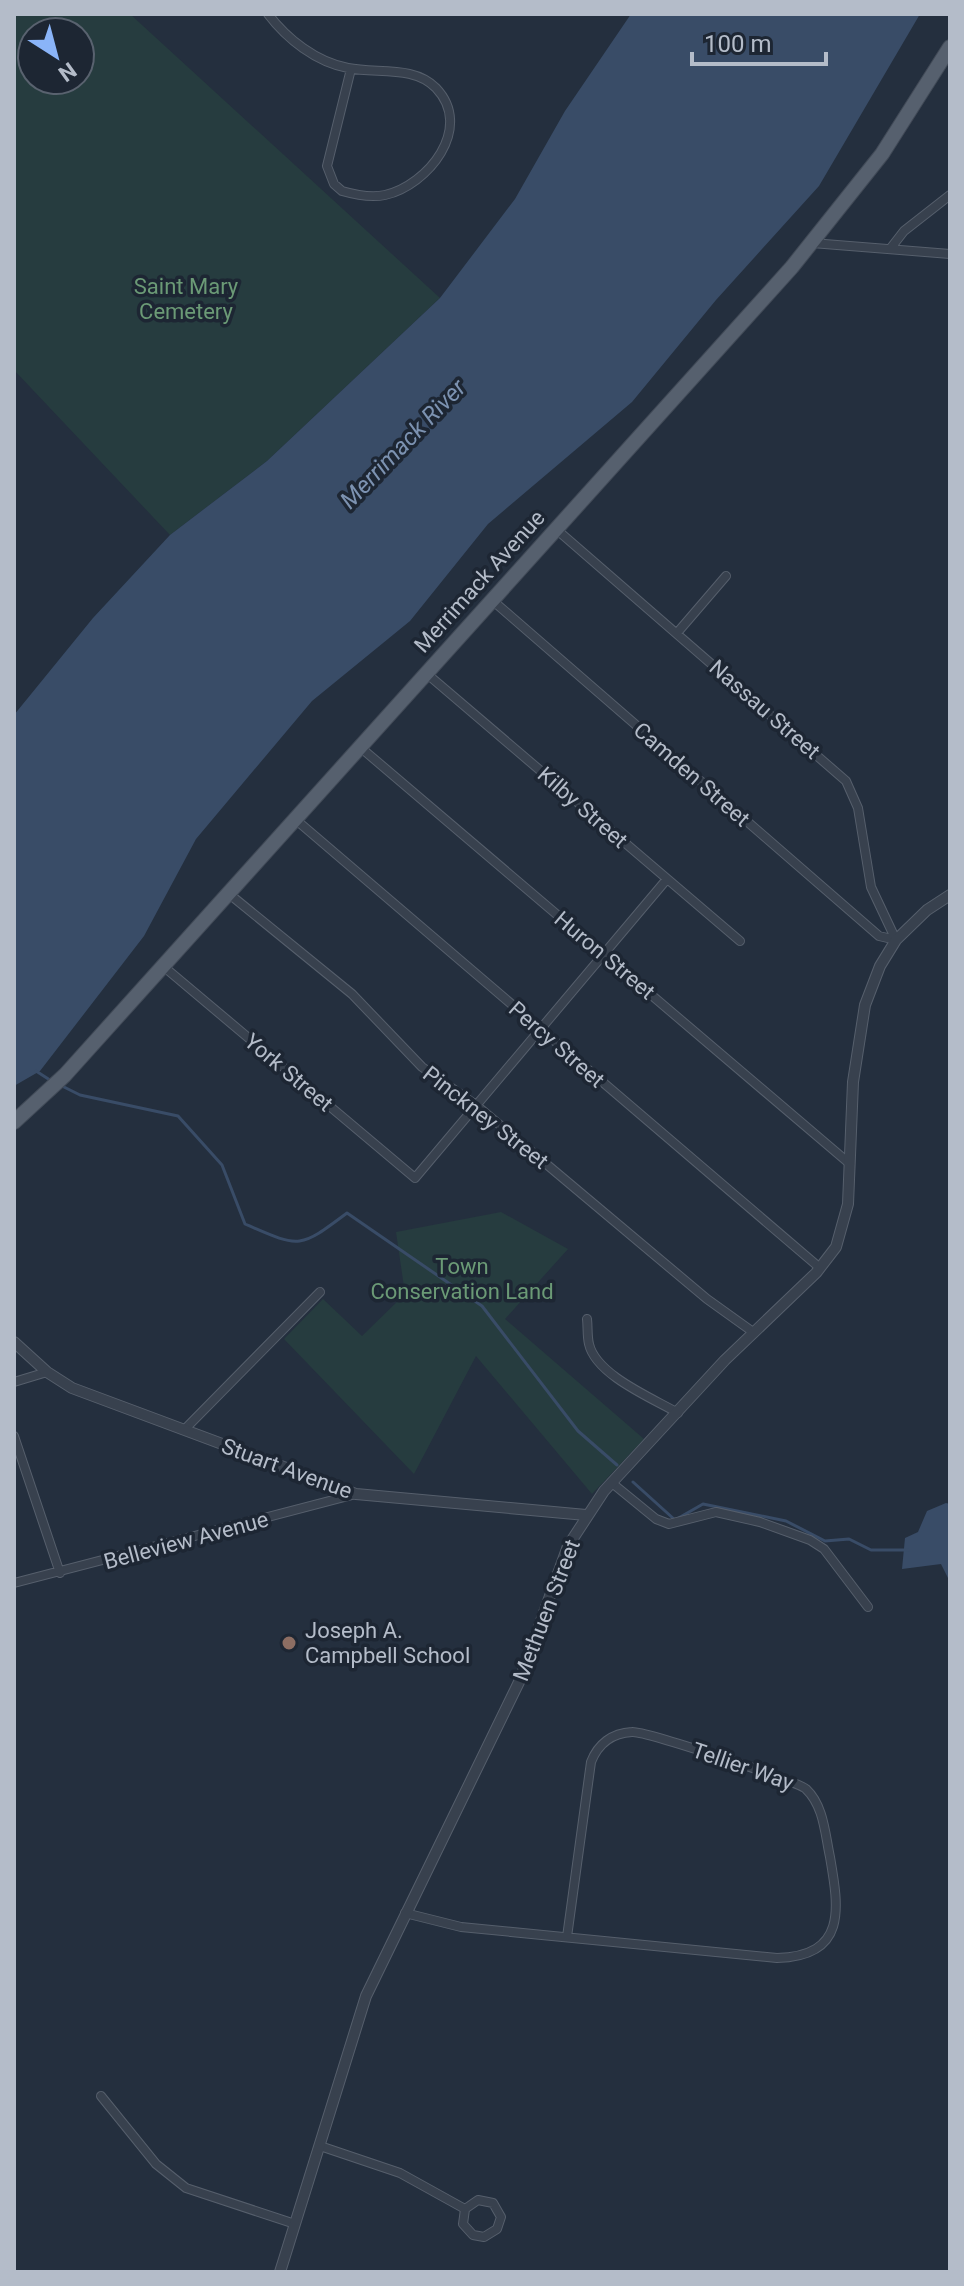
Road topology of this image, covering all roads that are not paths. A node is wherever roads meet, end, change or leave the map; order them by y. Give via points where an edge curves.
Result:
1 (268, 14) edge
2 (950, 47) edge
3 (351, 69) junction
4 (950, 195) edge
5 (812, 243) junction
6 (890, 249) junction
7 (950, 254) edge
8 (556, 529) junction
9 (726, 576) dead end
10 (492, 600) junction
11 (677, 633) junction
12 (426, 673) junction
13 (360, 747) junction
14 (295, 819) junction
15 (667, 879) junction
16 (228, 893) junction
17 (950, 895) edge
18 (896, 940) junction
19 (740, 941) dead end
20 (604, 954) junction
21 (163, 966) junction
22 (540, 1029) junction
23 (476, 1105) junction
24 (14, 1122) edge
25 (850, 1164) junction
26 (820, 1268) junction
27 (320, 1292) dead end
28 (587, 1319) dead end
29 (753, 1332) junction
30 (14, 1342) edge
31 (47, 1372) junction
32 (14, 1382) edge
33 (678, 1413) junction
34 (184, 1430) junction
35 (14, 1436) edge
36 (612, 1483) junction
37 (356, 1494) junction
38 (586, 1515) junction
39 (60, 1573) junction
40 (14, 1583) edge
41 (868, 1607) dead end
42 (405, 1913) junction
43 (567, 1937) junction
44 (101, 2096) dead end
45 (320, 2146) junction
46 (465, 2209) junction
47 (295, 2224) junction
48 (280, 2272) edge

1 - 3 street via 298,44
2 - 5 main road, Merrimack Avenue via 882,154
3 - 3 street via 416,75 436,88 450,113 442,152 412,182 384,195 342,191 329,176 329,156
4 - 6 street via 904,231
5 - 6 street
5 - 8 main road, Merrimack Avenue
6 - 7 street
8 - 10 main road, Merrimack Avenue
8 - 11 street, Nassau Street
9 - 11 street
10 - 12 main road, Merrimack Avenue
10 - 18 street, Camden Street via 879,936
11 - 18 street, Nassau Street via 852,790 871,887
12 - 13 main road, Merrimack Avenue
12 - 15 street, Kilby Street
13 - 14 main road, Merrimack Avenue
13 - 20 street, Huron Street
14 - 16 main road, Merrimack Avenue
14 - 22 street, Percy Street
15 - 19 street, Kilby Street
15 - 20 street
16 - 21 main road, Merrimack Avenue
16 - 23 street, Pinckney Street via 352,994 422,1067
17 - 18 street, Methuen Street
18 - 25 street, Methuen Street via 874,980 861,1021
20 - 22 street
20 - 25 street, Huron Street
21 - 23 street, York Street via 415,1178
21 - 24 main road, Merrimack Avenue via 49,1092
22 - 23 street
22 - 26 street, Percy Street
23 - 29 street, Pinckney Street
25 - 26 street, Methuen Street via 845,1220 836,1247
26 - 29 street, Methuen Street
27 - 34 street
28 - 33 street via 590,1348 609,1371
29 - 33 street, Methuen Street
30 - 31 street, Stuart Avenue
31 - 32 street
31 - 34 street, Stuart Avenue via 72,1388
33 - 36 street, Methuen Street
34 - 37 street, Stuart Avenue
35 - 39 street
36 - 38 street, Methuen Street
36 - 41 street via 669,1524 716,1512 810,1540 824,1549
37 - 38 street, Stuart Avenue
37 - 39 street, Belleview Avenue
38 - 42 street, Methuen Street via 559,1564 519,1682
39 - 40 street, Belleview Avenue
42 - 43 street, Tellier Way via 442,1925
42 - 45 street, Methuen Street via 366,1996
43 - 43 street, Tellier Way via 777,1958 810,1952 835,1927 838,1907 816,1802 797,1782 656,1735 630,1732 612,1737 598,1747 591,1762
44 - 47 street via 156,2164 186,2188
45 - 46 street via 400,2173
45 - 47 street, Methuen Street
46 - 46 street via 463,2224 473,2235 488,2236 497,2229 501,2217 493,2203 478,2200
47 - 48 street, Methuen Street

